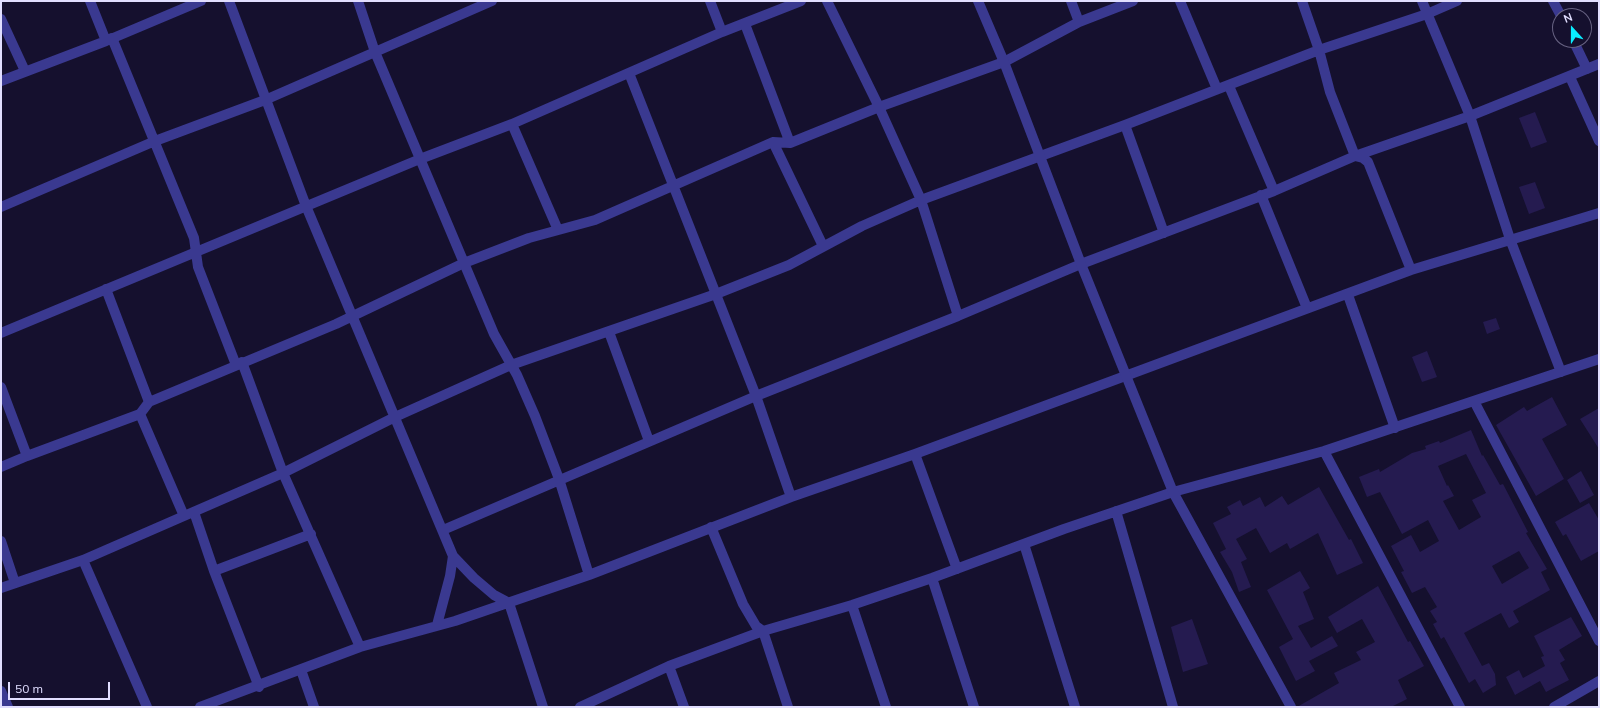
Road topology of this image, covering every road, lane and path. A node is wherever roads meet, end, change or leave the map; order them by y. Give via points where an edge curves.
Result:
1 (90, 1) edge
2 (201, 1) edge
3 (229, 1) edge
4 (358, 1) edge
5 (492, 1) edge
6 (710, 1) edge
7 (800, 1) edge
8 (828, 1) edge
9 (978, 1) edge
10 (1071, 1) edge
11 (1133, 1) edge
12 (1180, 1) edge
13 (1302, 1) edge
14 (1422, 1) edge
15 (1457, 1) edge
16 (1427, 14) junction
17 (1, 19) edge
18 (1079, 22) junction
19 (745, 24) junction
20 (722, 32) junction
21 (109, 39) junction
22 (1577, 48) edge
23 (1319, 50) junction
24 (375, 52) junction
25 (1004, 62) junction
26 (1599, 64) edge
27 (1587, 69) junction
28 (25, 71) junction
29 (629, 73) junction
30 (1570, 77) junction
31 (1, 81) edge
32 (1229, 86) junction
33 (1217, 89) junction
34 (265, 100) junction
35 (879, 107) junction
36 (1470, 116) junction
37 (512, 124) junction
38 (1125, 125) junction
39 (154, 141) junction
40 (1599, 141) edge
41 (773, 142) junction
42 (790, 143) junction
43 (1039, 156) junction
44 (1355, 156) junction
45 (420, 159) junction
46 (672, 186) junction
47 (1274, 191) junction
48 (1261, 195) junction
49 (921, 200) junction
50 (306, 206) junction
51 (1, 207) edge
52 (1599, 213) edge
53 (558, 230) junction
54 (1164, 232) junction
55 (1510, 239) junction
56 (823, 246) junction
57 (197, 253) junction
58 (464, 263) junction
59 (1081, 264) junction
60 (1410, 270) junction
61 (106, 289) junction
62 (716, 294) junction
63 (1348, 295) junction
64 (1308, 308) junction
65 (353, 315) junction
66 (958, 316) junction
67 (609, 332) junction
68 (1, 333) edge
69 (1599, 359) edge
70 (239, 364) junction
71 (511, 365) junction
72 (1561, 372) junction
73 (1125, 375) junction
74 (1, 387) edge
75 (756, 396) junction
76 (1474, 401) junction
77 (149, 402) junction
78 (140, 414) junction
79 (395, 417) junction
80 (1394, 428) junction
81 (649, 441) junction
82 (1324, 451) junction
83 (915, 454) junction
84 (27, 456) junction
85 (1, 467) edge
86 (283, 473) junction
87 (559, 479) junction
88 (1173, 492) junction
89 (791, 497) junction
90 (1116, 511) junction
91 (194, 512) junction
92 (184, 516) junction
93 (711, 527) junction
94 (443, 530) junction
95 (311, 534) junction
96 (1, 542) edge
97 (1024, 544) junction
98 (453, 556) junction
99 (83, 560) junction
100 (957, 569) junction
101 (214, 571) junction
102 (589, 574) junction
103 (932, 578) junction
104 (15, 583) junction
105 (1, 588) edge
106 (509, 603) junction
107 (852, 605) junction
108 (437, 625) junction
109 (763, 631) junction
110 (1599, 641) edge
111 (360, 647) junction
112 (670, 666) junction
113 (301, 670) junction
114 (1599, 681) edge
115 (259, 687) junction
116 (1, 691) edge
117 (584, 706) edge
118 (8, 707) edge
119 (147, 707) edge
120 (200, 707) edge
121 (314, 707) edge
122 (543, 707) edge
123 (684, 707) edge
124 (788, 707) edge
125 (886, 707) edge
126 (974, 707) edge
127 (1075, 707) edge
128 (1172, 707) edge
129 (1291, 707) edge
130 (1460, 707) edge
131 (1554, 707) edge

1 - 21 street
2 - 21 street
3 - 34 street
4 - 24 street
5 - 24 street
6 - 20 street
7 - 19 street
8 - 35 street
9 - 25 street
10 - 18 street
11 - 18 street
12 - 33 street
13 - 23 street
14 - 16 street
15 - 16 street
16 - 23 street
16 - 36 street
17 - 28 street
18 - 25 street
19 - 20 street
19 - 42 street
20 - 29 street
21 - 28 street
21 - 39 street
22 - 27 street
23 - 32 street
23 - 44 street via 1330,92
24 - 34 street
24 - 45 street
25 - 35 street
25 - 43 street
26 - 27 street
27 - 30 street
28 - 31 street
29 - 37 street
29 - 46 street
30 - 36 street
30 - 40 street
32 - 33 street
32 - 47 street
33 - 38 street
34 - 39 street
34 - 50 street
35 - 42 street
35 - 49 street
36 - 44 street
36 - 55 street
37 - 45 street
37 - 53 street
38 - 43 street
38 - 54 street
39 - 51 street
39 - 57 street via 194,238
41 - 42 street
41 - 46 street
41 - 56 street
43 - 49 street
43 - 59 street
44 - 47 street
44 - 60 street via 1368,162
45 - 50 street
45 - 58 street
46 - 53 street via 595,220
46 - 62 street
47 - 48 street
48 - 54 street
48 - 64 street
49 - 56 street
49 - 66 street
50 - 57 street
50 - 65 street
52 - 55 street
53 - 58 street via 529,238
54 - 59 street
55 - 60 street
55 - 72 street
56 - 62 street via 789,265
57 - 61 street
57 - 70 street via 198,267
58 - 65 street
58 - 71 street via 494,334
59 - 66 street
59 - 73 street
60 - 63 street
61 - 68 street
61 - 77 street
62 - 67 street
62 - 75 street
63 - 64 street
63 - 80 street
64 - 73 street
65 - 70 street
65 - 79 street
66 - 75 street
67 - 71 street
67 - 81 street
69 - 72 street
70 - 77 street
70 - 86 street
71 - 79 street
71 - 87 street
72 - 76 street
73 - 83 street
73 - 88 street
74 - 84 street
75 - 81 street
75 - 89 street
76 - 80 street
76 - 110 street
77 - 78 street
78 - 84 street
78 - 92 street
79 - 86 street
79 - 94 street
80 - 82 street
81 - 87 street
82 - 88 street
82 - 130 street
83 - 89 street
83 - 100 street
84 - 85 street
86 - 91 street
86 - 95 street
87 - 94 street
87 - 102 street
88 - 90 street
88 - 129 street
89 - 93 street
90 - 97 street
90 - 128 street
91 - 92 street
91 - 101 street
92 - 99 street
93 - 102 street
93 - 109 street via 742,604 756,626
94 - 98 street
95 - 101 street
95 - 111 street
96 - 104 street
97 - 100 street
97 - 127 street
98 - 106 street via 494,596
98 - 108 street
99 - 104 street
99 - 119 street
100 - 103 street
101 - 115 street
102 - 106 street
103 - 107 street
103 - 126 street
104 - 105 street
106 - 108 street
106 - 122 street
107 - 109 street
107 - 125 street
108 - 111 street
109 - 112 street
109 - 124 street
111 - 113 street
112 - 117 street
112 - 123 street
113 - 115 street
113 - 121 street
114 - 131 street
115 - 120 street
116 - 118 street

